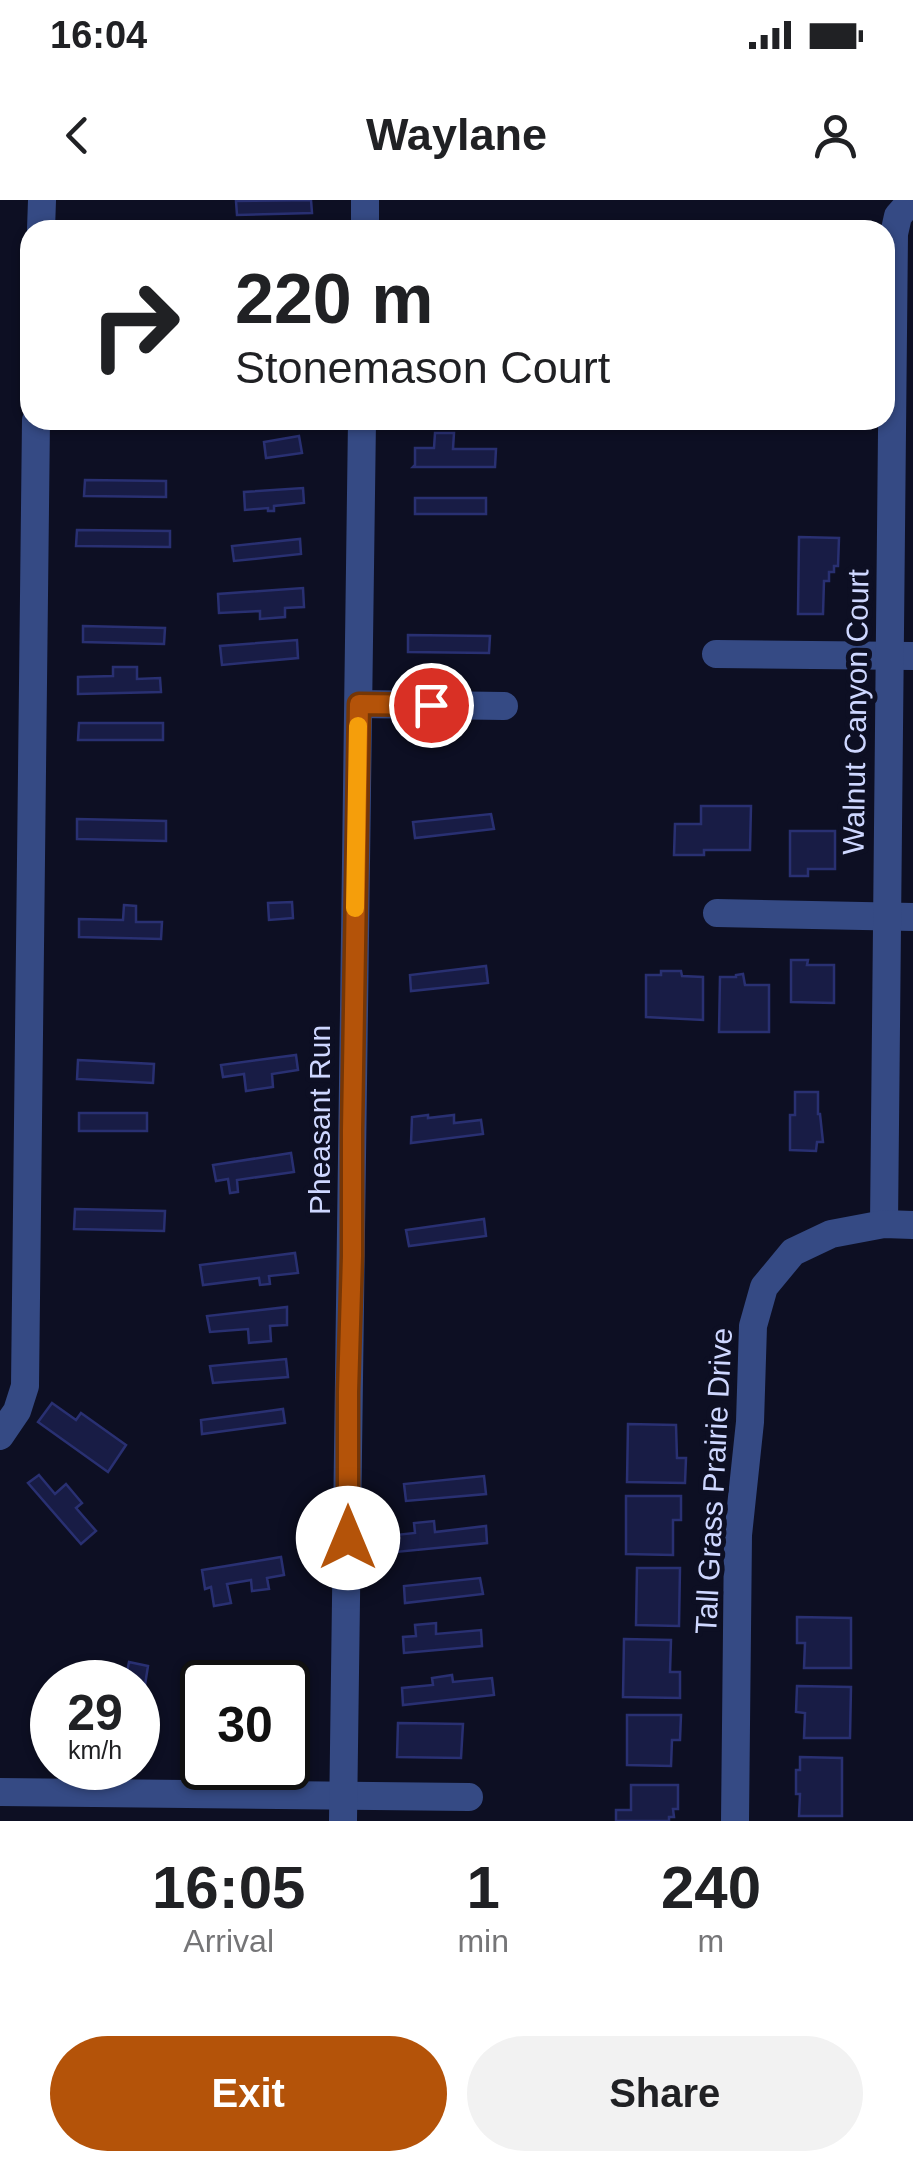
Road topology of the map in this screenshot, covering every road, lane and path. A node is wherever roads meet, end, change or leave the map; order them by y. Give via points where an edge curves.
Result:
1 (910, 202) edge
2 (895, 230) edge
3 (895, 288) edge
4 (897, 396) edge
5 (36, 430) edge
6 (362, 430) edge
7 (716, 654) dead end
8 (901, 656) edge
9 (359, 704) junction
10 (504, 706) dead end
11 (717, 913) dead end
12 (900, 916) edge
13 (884, 1224) junction
14 (913, 1225) edge
15 (0, 1436) edge
16 (0, 1792) edge
17 (469, 1797) dead end
18 (344, 1808) edge
19 (734, 1821) edge

1 - 2 street, Walnut Canyon Court
3 - 4 street, Walnut Canyon Court
4 - 8 street, Walnut Canyon Court
5 - 15 street via 25,1386
6 - 9 street, Pheasant Run
7 - 8 street
8 - 12 street, Walnut Canyon Court
9 - 10 street
9 - 18 street, Pheasant Run
11 - 12 street
12 - 13 street, Walnut Canyon Court
13 - 14 street, Tall Grass Prairie Drive
13 - 19 street, Tall Grass Prairie Drive via 831,1234 793,1252 764,1287 753,1326 738,1535
16 - 18 street
17 - 18 street

